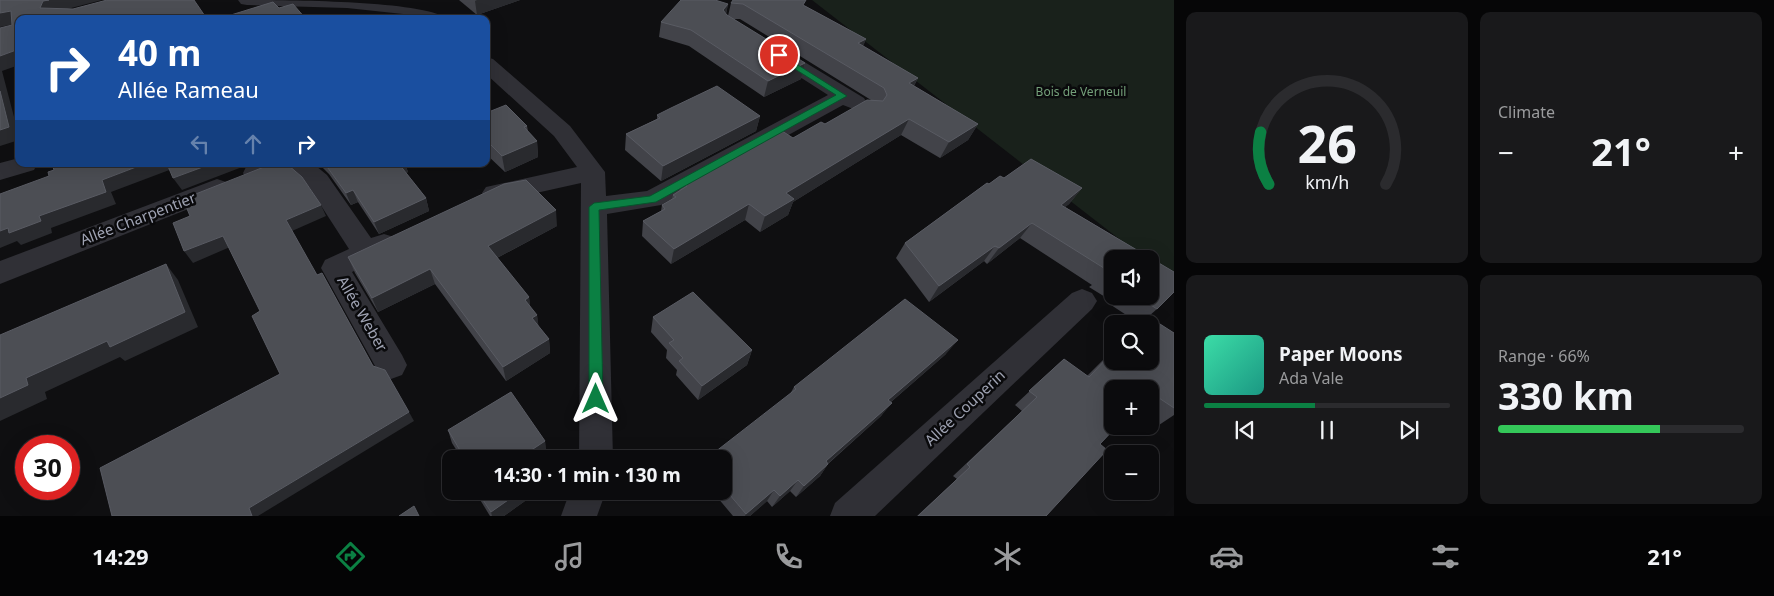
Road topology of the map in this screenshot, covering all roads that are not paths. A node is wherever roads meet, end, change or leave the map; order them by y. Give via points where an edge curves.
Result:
1 (247, 0) edge
2 (327, 1) edge
3 (415, 4) edge
4 (433, 15) edge
5 (756, 40) edge
6 (490, 67) edge
7 (509, 84) junction
8 (490, 91) edge
9 (843, 96) junction
10 (868, 110) edge
11 (16, 167) edge
12 (278, 167) edge
13 (294, 167) edge
14 (0, 172) edge
15 (593, 172) junction
16 (471, 204) edge
17 (594, 207) junction
18 (410, 232) edge
19 (366, 252) junction
20 (0, 273) edge
21 (1082, 301) dead end
22 (391, 365) dead end
23 (596, 450) edge
24 (585, 500) edge
25 (579, 516) edge
26 (848, 516) edge

1 - 2 street
2 - 3 street
3 - 4 street
5 - 9 street
6 - 7 street
7 - 8 street
7 - 15 street via 562,131
9 - 10 street
9 - 17 street via 652,199
11 - 14 street
12 - 20 street, Allée Charpentier via 265,169
13 - 19 street via 318,181
15 - 16 street via 498,192
15 - 17 street
17 - 23 street
18 - 19 street, Allée Weber
19 - 22 street, Allée Weber via 336,268
21 - 26 street, Allée Couperin
24 - 25 street

